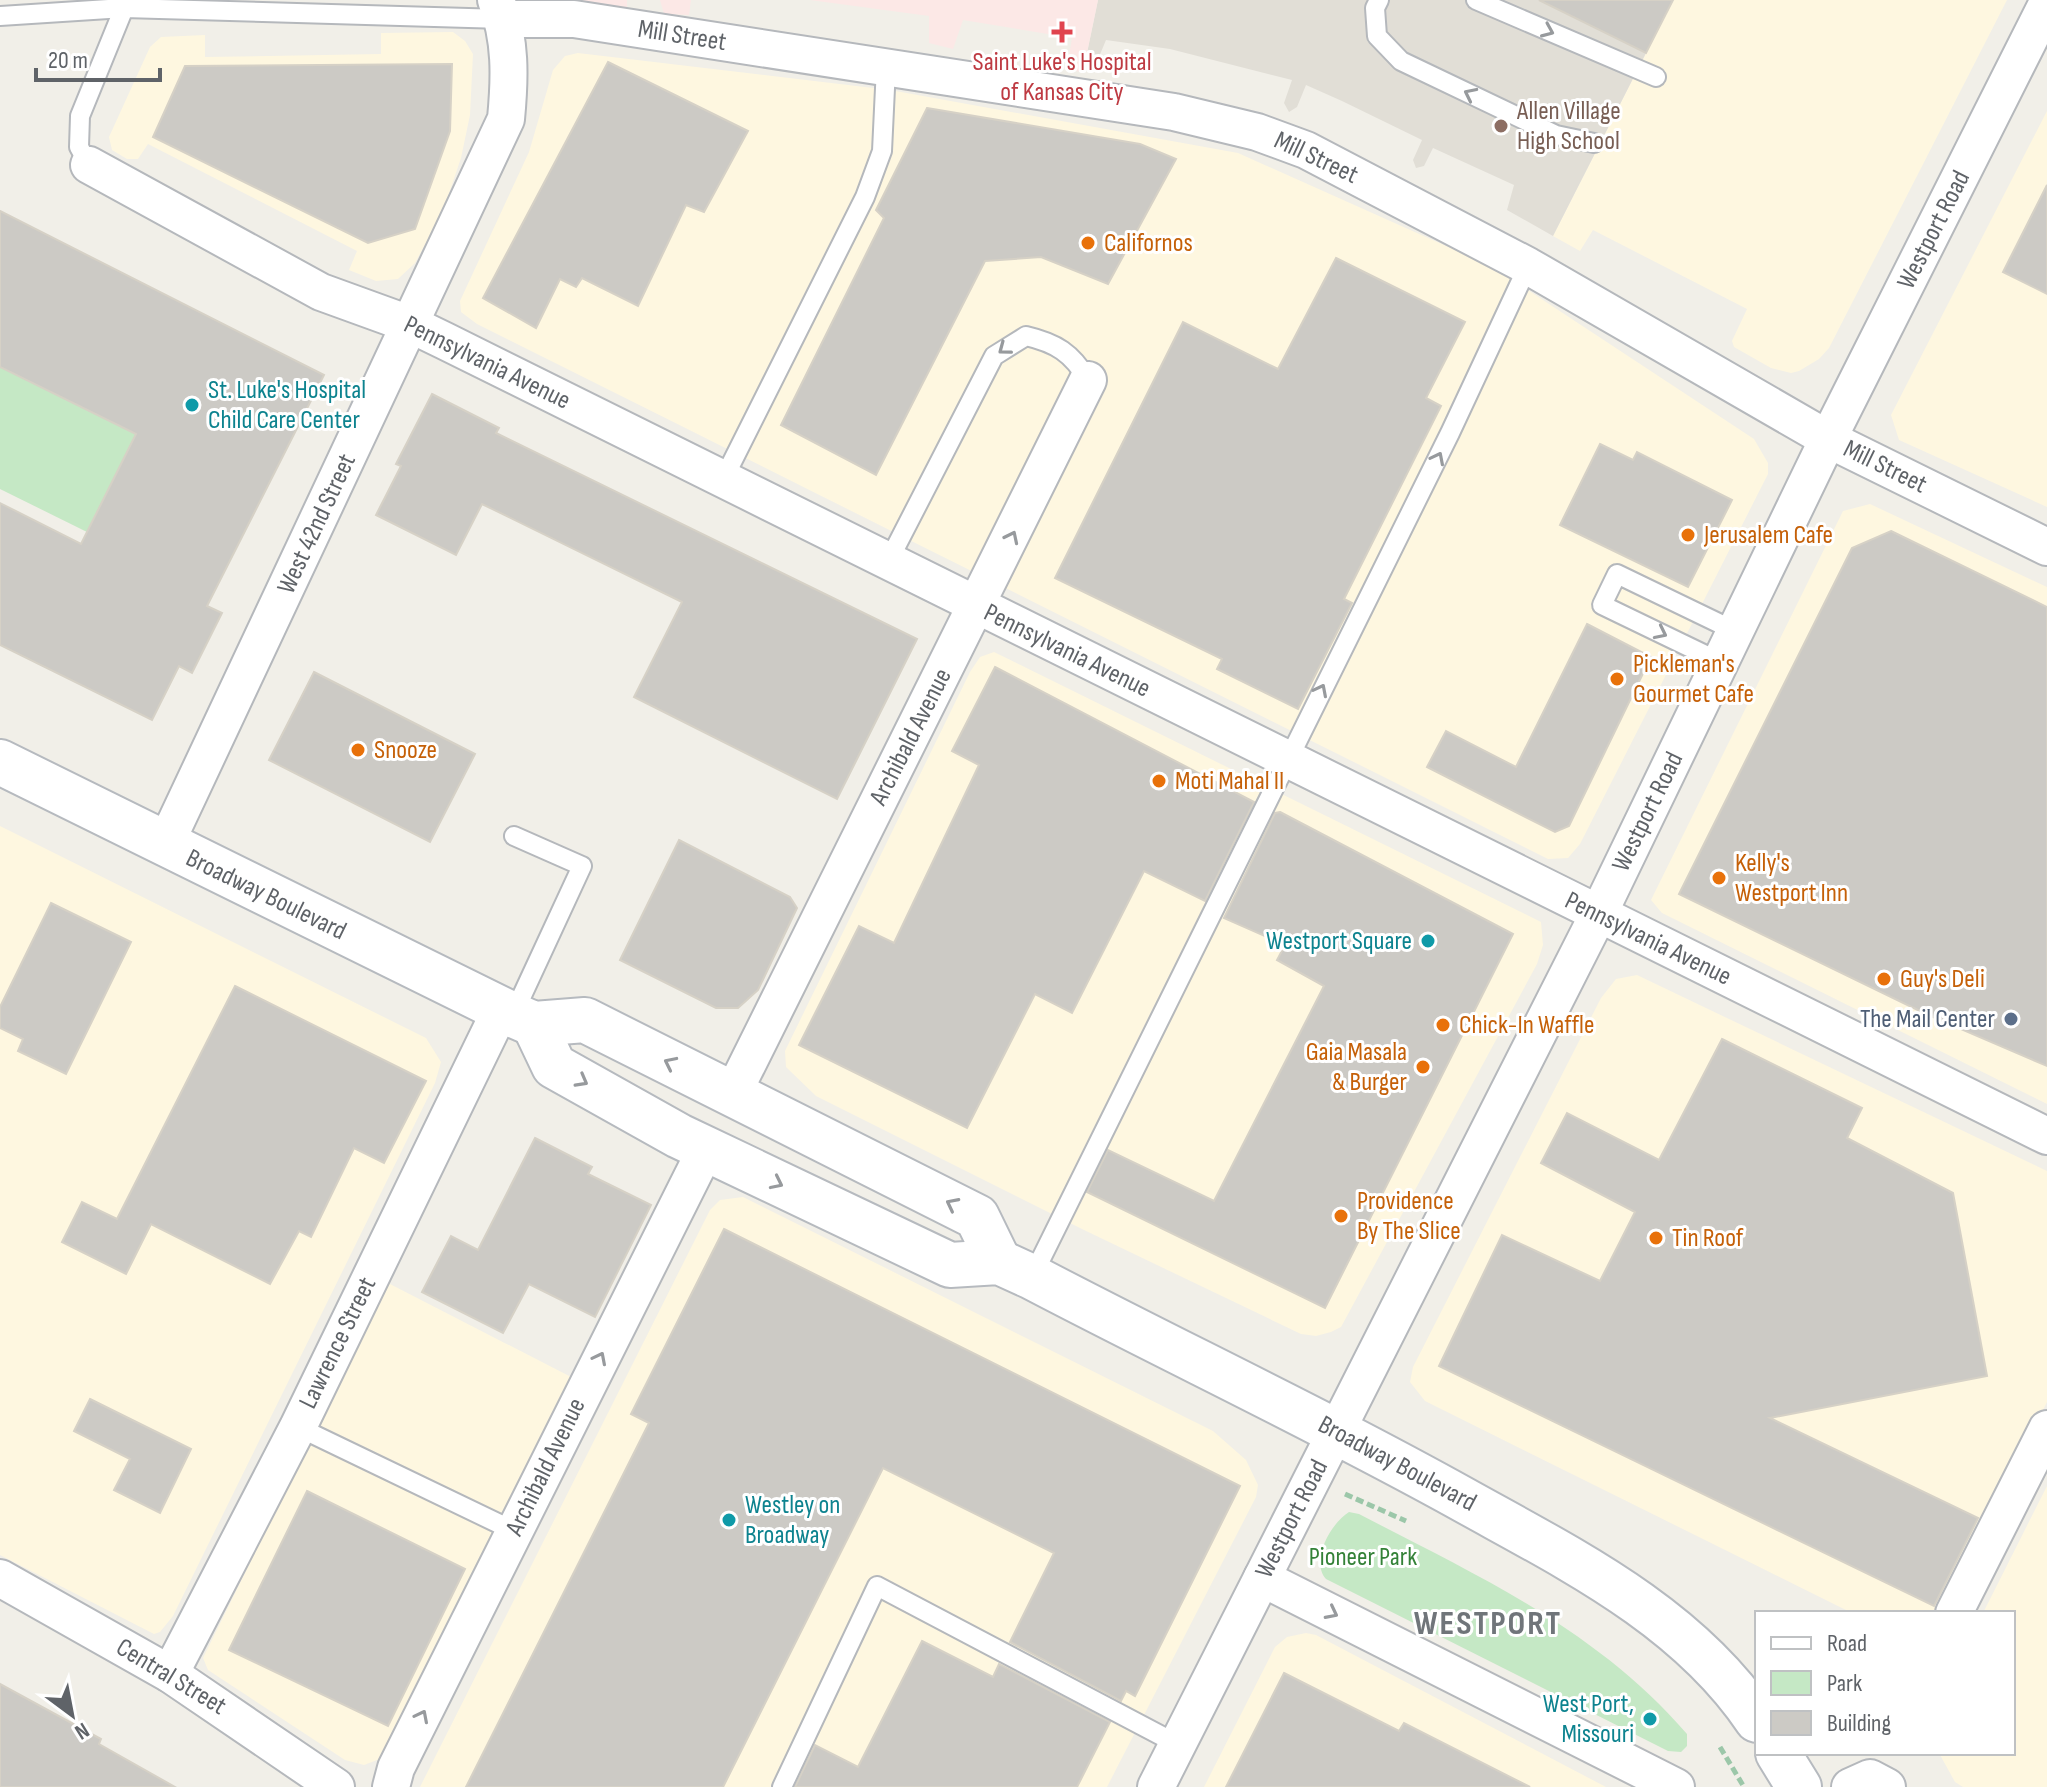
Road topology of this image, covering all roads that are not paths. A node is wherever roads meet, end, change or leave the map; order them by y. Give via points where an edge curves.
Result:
1 (1379, 0) edge
2 (1476, 0) edge
3 (2047, 4) edge
4 (124, 8) junction
5 (500, 10) edge
6 (0, 16) edge
7 (886, 67) junction
8 (1656, 77) dead end
9 (1594, 143) dead end
10 (89, 165) joint
11 (1528, 266) junction
12 (412, 325) junction
13 (1088, 380) joint
14 (1828, 439) junction
15 (723, 480) junction
16 (2047, 547) edge
17 (888, 562) junction
18 (977, 607) junction
19 (1728, 647) junction
20 (1287, 760) junction
21 (0, 762) edge
22 (514, 836) dead end
23 (165, 845) junction
24 (1598, 915) junction
25 (516, 1016) junction
26 (733, 1093) junction
27 (2047, 1136) edge
28 (706, 1149) junction
29 (1015, 1270) junction
30 (298, 1427) junction
31 (2047, 1429) edge
32 (1337, 1431) junction
33 (514, 1531) junction
34 (0, 1578) edge
35 (1262, 1578) junction
36 (1955, 1611) edge
37 (170, 1674) junction
38 (1755, 1717) edge
39 (1177, 1744) junction
40 (1779, 1755) edge
41 (336, 1787) edge
42 (391, 1787) edge
43 (782, 1787) edge
44 (1156, 1787) edge
45 (1676, 1787) edge
46 (1799, 1787) edge

9 -> 1 lane via 1556,135 1401,61 1377,36
2 -> 8 lane
3 - 14 street, Westport Road
4 - 5 lane
4 - 6 lane
4 - 10 lane via 80,116 79,147
5 - 7 street, Mill Street
5 - 12 street, West 42nd Street via 511,66 506,119
7 - 11 street, Mill Street via 1174,112 1257,132 1306,150
7 - 15 lane via 882,151 865,197
10 - 12 street, Pennsylvania Avenue via 321,292
11 - 14 street, Mill Street
20 -> 11 lane
12 - 15 street, Pennsylvania Avenue
12 - 23 street, West 42nd Street
13 -> 17 lane via 1067,351 1049,341 1026,336 994,356
18 -> 13 street, Archibald Avenue
14 - 16 street, Mill Street
14 - 19 street, Westport Road
15 - 17 street, Pennsylvania Avenue
17 - 18 street, Pennsylvania Avenue
18 - 20 street, Pennsylvania Avenue
18 - 26 street, Archibald Avenue
19 -> 19 lane via 1617,574 1602,605
19 - 24 street, Westport Road
20 - 24 street, Pennsylvania Avenue
20 - 29 lane
21 - 23 main road, Broadway Boulevard
22 - 25 lane via 582,866
23 - 25 main road, Broadway Boulevard
24 - 27 street, Pennsylvania Avenue
24 - 32 street, Westport Road
26 -> 25 main road via 585,1020
25 -> 28 main road via 554,1066
25 - 30 street, Lawrence Street
29 -> 26 main road via 977,1217
28 -> 29 main road via 950,1265
33 -> 28 street, Archibald Avenue
29 - 32 main road, Broadway Boulevard
30 - 33 lane
30 - 37 street, Lawrence Street
31 - 36 street
32 - 35 street, Westport Road
32 - 38 main road, Broadway Boulevard via 1607,1579 1680,1636 1729,1682
42 -> 33 street, Archibald Avenue
34 - 37 street, Central Street
35 - 39 street, Westport Road
35 -> 45 street
37 - 41 street, Central Street
39 - 43 lane via 877,1586
39 - 44 street, Westport Road
40 - 46 main road

